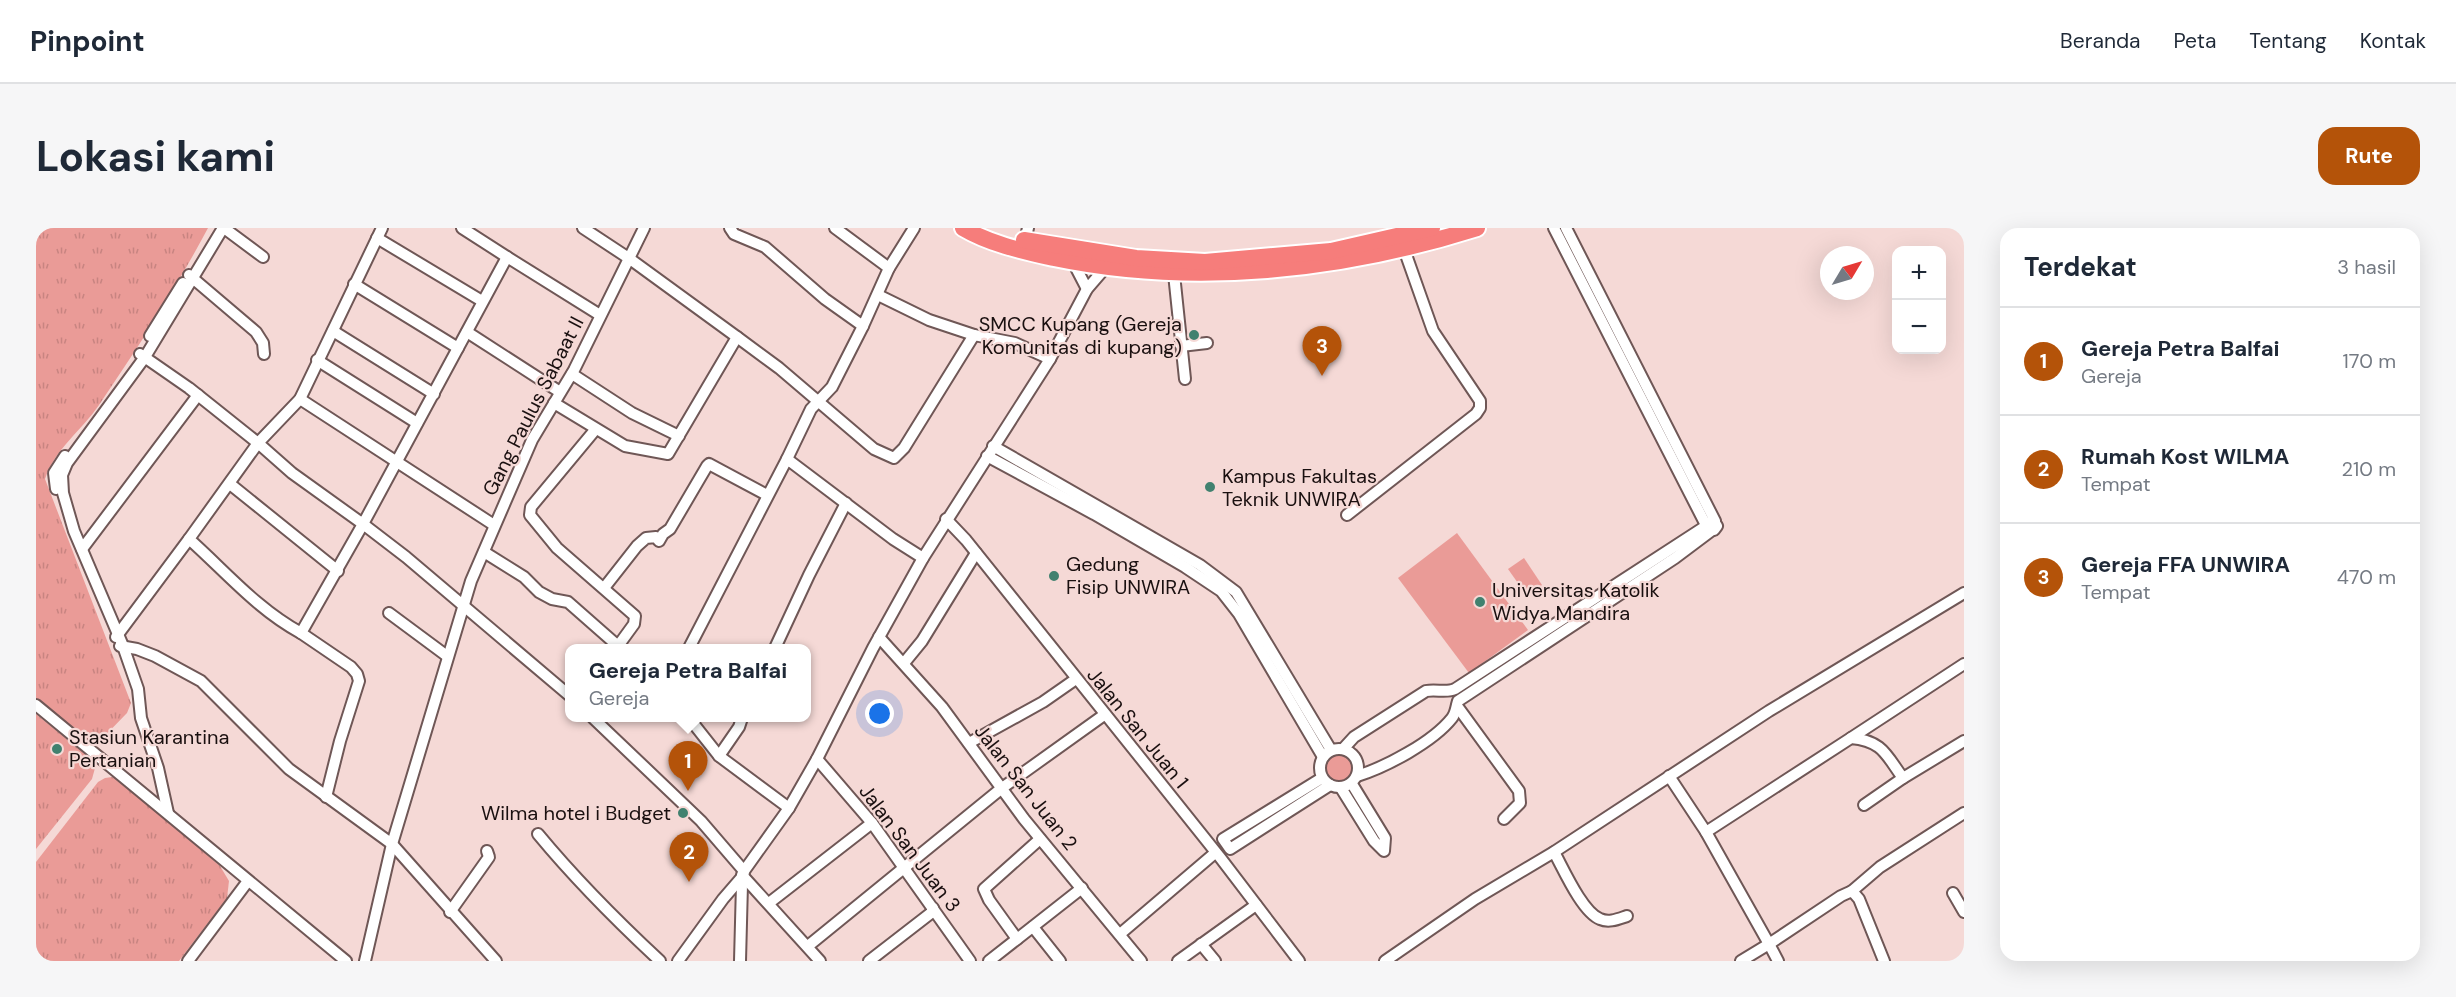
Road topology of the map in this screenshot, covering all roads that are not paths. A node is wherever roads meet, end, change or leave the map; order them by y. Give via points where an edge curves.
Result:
1 (216, 228) edge
2 (223, 228) edge
3 (462, 228) edge
4 (583, 228) edge
5 (644, 228) edge
6 (730, 228) edge
7 (835, 228) edge
8 (914, 228) edge
9 (963, 228) edge
10 (989, 228) edge
11 (1432, 228) edge
12 (1477, 228) edge
13 (1554, 228) edge
14 (1566, 228) edge
15 (379, 233) edge
16 (1027, 234) edge
17 (1402, 242) junction
18 (263, 257) dead end
19 (507, 257) junction
20 (630, 259) junction
21 (1074, 262) junction
22 (1106, 267) junction
23 (1205, 267) junction
24 (889, 268) junction
25 (1174, 274) junction
26 (191, 277) junction
27 (354, 284) junction
28 (1087, 289) junction
29 (878, 296) junction
30 (482, 301) junction
31 (600, 315) junction
32 (862, 326) junction
33 (333, 331) junction
34 (467, 332) junction
35 (974, 335) junction
36 (737, 337) junction
37 (1208, 343) dead end
38 (1181, 346) junction
39 (458, 348) junction
40 (264, 354) dead end
41 (143, 356) junction
42 (1050, 359) junction
43 (317, 360) junction
44 (572, 374) junction
45 (1635, 375) junction
46 (1185, 379) dead end
47 (560, 392) junction
48 (434, 394) junction
49 (198, 395) junction
50 (300, 399) junction
51 (816, 401) junction
52 (554, 403) junction
53 (417, 423) junction
54 (595, 430) junction
55 (679, 436) junction
56 (258, 443) junction
57 (993, 446) junction
58 (987, 456) junction
59 (787, 459) junction
60 (398, 461) junction
61 (230, 484) junction
62 (1065, 492) junction
63 (767, 495) junction
64 (846, 503) junction
65 (1347, 515) dead end
66 (946, 519) junction
67 (363, 524) junction
68 (494, 525) junction
69 (1710, 525) junction
70 (189, 539) junction
71 (82, 549) junction
72 (484, 552) junction
73 (976, 553) junction
74 (923, 558) junction
75 (338, 571) junction
76 (604, 588) junction
77 (1964, 593) edge
78 (463, 605) junction
79 (389, 613) dead end
80 (301, 633) junction
81 (879, 637) junction
82 (119, 641) junction
83 (614, 644) edge
84 (621, 644) edge
85 (691, 644) edge
86 (777, 644) edge
87 (447, 656) junction
88 (904, 663) junction
89 (1964, 664) edge
90 (1076, 679) junction
91 (565, 692) edge
92 (36, 705) edge
93 (1457, 706) junction
94 (1104, 715) junction
95 (598, 722) edge
96 (693, 722) edge
97 (740, 722) edge
98 (1851, 738) junction
99 (1964, 741) edge
100 (969, 743) junction
101 (1343, 749) junction
102 (1327, 754) junction
103 (719, 756) junction
104 (817, 759) junction
105 (1669, 776) junction
106 (1903, 778) junction
107 (1340, 782) junction
108 (1002, 788) junction
109 (326, 797) junction
110 (1864, 805) dead end
111 (1284, 807) junction
112 (789, 808) junction
113 (168, 813) junction
114 (1964, 813) edge
115 (1504, 819) dead end
116 (872, 823) junction
117 (1706, 832) junction
118 (538, 834) dead end
119 (1040, 839) junction
120 (392, 844) junction
121 (487, 851) dead end
122 (1554, 852) junction
123 (1215, 853) junction
124 (904, 866) junction
125 (743, 874) junction
126 (248, 881) junction
127 (1082, 888) junction
128 (1852, 891) junction
129 (1953, 893) dead end
130 (769, 903) junction
131 (1256, 905) junction
132 (933, 908) junction
133 (450, 912) junction
134 (1964, 912) edge
135 (1627, 916) dead end
136 (1033, 927) junction
137 (1120, 934) junction
138 (1017, 939) junction
139 (1201, 944) junction
140 (1769, 944) junction
141 (808, 946) junction
142 (188, 961) edge
143 (346, 961) edge
144 (365, 961) edge
145 (495, 961) edge
146 (660, 961) edge
147 (678, 961) edge
148 (740, 961) edge
149 (820, 961) edge
150 (868, 961) edge
151 (970, 961) edge
152 (989, 961) edge
153 (1060, 961) edge
154 (1141, 961) edge
155 (1178, 961) edge
156 (1215, 961) edge
157 (1299, 961) edge
158 (1385, 961) edge
159 (1741, 961) edge
160 (1778, 961) edge
161 (1884, 961) edge

1 - 26 street
2 - 18 street
2 - 26 street
3 - 19 street
4 - 20 street
5 - 20 street, Gang Paulus Sabaat II
6 - 32 street via 734,234 765,248
7 - 24 street
8 - 24 street
9 - 21 highway via 1023,251
10 - 16 highway
11 - 17 highway
12 - 17 highway
13 - 45 street
14 - 45 street
15 - 27 street
15 - 30 street
16 - 23 highway via 1136,258
17 - 23 highway via 1290,268
17 - 65 street via 1433,331 1480,408
19 - 30 street
19 - 31 street
20 - 31 street, Gang Paulus Sabaat II
20 - 36 street
21 - 22 highway
21 - 28 street
22 - 25 highway
22 - 28 street
23 - 25 highway
24 - 29 street
25 - 38 street
26 - 40 street via 256,332
26 - 41 street
27 - 33 street
27 - 39 street
28 - 42 street
29 - 32 street
29 - 35 street via 929,320
30 - 34 street
31 - 44 street, Gang Paulus Sabaat II
32 - 51 street via 832,387
33 - 43 street
33 - 48 street
34 - 39 street
34 - 47 street
35 - 42 street via 1015,343
35 - 51 street via 894,458 874,448
36 - 51 street
36 - 55 street
37 - 38 street
38 - 46 street
39 - 48 street
41 - 49 street
41 - 71 street via 63,470 63,493
41 - 82 street via 54,473 69,534
42 - 57 street
43 - 50 street
43 - 53 street
44 - 47 street, Gang Paulus Sabaat II
44 - 55 street via 626,409
45 - 69 street
47 - 52 street, Gang Paulus Sabaat II
48 - 53 street
49 - 56 street
49 - 71 street
50 - 56 street
50 - 60 street
51 - 59 street
52 - 54 street
52 - 68 street, Gang Paulus Sabaat II
53 - 60 street
54 - 55 street via 625,446 664,455 673,450
54 - 76 street via 531,507 530,515 552,543
56 - 61 street
56 - 67 street
57 - 58 street
57 - 62 street
58 - 62 street
58 - 66 street
59 - 63 street
59 - 64 street
60 - 67 street
60 - 68 street
61 - 70 street
61 - 75 street
62 - 102 street via 1200,565 1227,584 1247,609
63 - 76 street via 709,464 670,529 659,541 656,537 642,541
63 - 85 street
64 - 74 street
64 - 86 street
66 - 73 street, Jalan San Juan 1
66 - 74 street
67 - 75 street
67 - 78 street
68 - 72 street, Gang Paulus Sabaat II
69 - 93 street via 1675,558 1458,701
69 - 101 street via 1455,689 1426,690 1354,737
70 - 80 street via 245,593
70 - 82 street
71 - 82 street
72 - 78 street, Gang Paulus Sabaat II
72 - 83 street via 524,577 539,592 568,602
73 - 88 street via 922,641
73 - 90 street, Jalan San Juan 1
74 - 81 street
75 - 80 street
76 - 84 street via 636,620
77 - 105 street via 1826,675
78 - 87 street, Gang Paulus Sabaat II
78 - 91 street
79 - 87 street
80 - 109 street via 351,667 359,681
81 - 88 street, Jalan San Juan 2
81 - 104 street
82 - 109 street via 201,681 290,769
82 - 113 street via 138,689 141,718
87 - 120 street, Gang Paulus Sabaat II
88 - 100 street, Jalan San Juan 2
89 - 98 street
90 - 94 street, Jalan San Juan 1
90 - 100 street via 1044,702
92 - 113 street
93 - 107 street via 1441,730 1393,760
93 - 115 street via 1519,791 1520,803
94 - 108 street
94 - 123 street, Jalan San Juan 1
95 - 125 street via 701,821
96 - 103 street
97 - 103 street
98 - 106 street via 1869,740 1883,748
98 - 117 street
99 - 106 street
100 - 108 street, Jalan San Juan 2
101 - 102 street
101 - 107 street via 1359,767
102 - 107 street via 1320,764
103 - 112 street
104 - 112 street
104 - 116 street, Jalan San Juan 3
105 - 117 street
105 - 122 street
106 - 110 street
107 - 107 street via 1385,838 1384,851 1374,841
107 - 111 street
108 - 119 street, Jalan San Juan 2
108 - 124 street
109 - 120 street
111 - 111 street via 1230,849 1223,839
112 - 125 street
113 - 126 street
114 - 128 street via 1880,867
116 - 124 street, Jalan San Juan 3
116 - 130 street
117 - 140 street
118 - 146 street via 613,917
119 - 127 street, Jalan San Juan 2
119 - 138 street via 984,890
120 - 133 street
120 - 144 street, Gang Paulus Sabaat II
121 - 133 street via 489,857
122 - 135 street via 1595,916 1612,921
122 - 158 street via 1475,898
123 - 131 street, Jalan San Juan 1
123 - 137 street
124 - 132 street, Jalan San Juan 3
124 - 141 street
125 - 130 street
125 - 147 street
125 - 148 street
126 - 142 street
126 - 143 street
127 - 136 street
127 - 137 street, Jalan San Juan 2
128 - 140 street
128 - 161 street via 1859,899
129 - 134 street
130 - 141 street
131 - 139 street
131 - 157 street, Jalan San Juan 1
132 - 150 street
132 - 151 street, Jalan San Juan 3
133 - 145 street
136 - 138 street
136 - 153 street
137 - 154 street, Jalan San Juan 2
138 - 152 street
139 - 155 street
139 - 156 street
140 - 159 street
140 - 160 street
141 - 149 street

